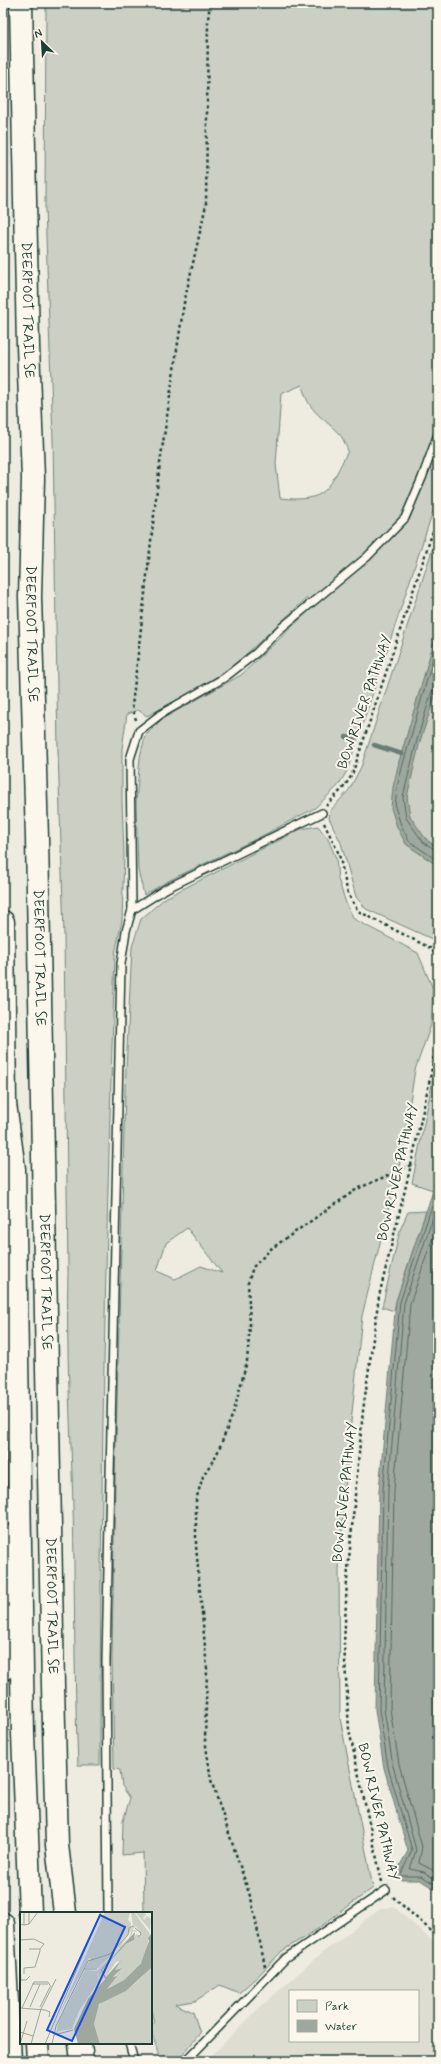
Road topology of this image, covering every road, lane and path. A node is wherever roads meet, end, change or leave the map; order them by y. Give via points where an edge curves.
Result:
1 (21, 3) edge
2 (210, 3) edge
3 (438, 434) edge
4 (438, 516) edge
5 (139, 731) junction
6 (322, 813) junction
7 (132, 910) junction
8 (3, 922) edge
9 (438, 957) edge
10 (438, 1029) edge
11 (5, 1104) junction
12 (411, 1165) junction
13 (3, 1669) edge
14 (386, 1890) junction
15 (30, 1912) edge
16 (65, 1912) edge
17 (108, 1912) edge
18 (3, 1924) edge
19 (438, 1938) edge
20 (267, 1977) junction
21 (37, 2044) edge
22 (80, 2044) edge
23 (129, 2044) edge
24 (10, 2061) edge
25 (38, 2061) edge
26 (82, 2061) edge
27 (134, 2061) edge
28 (186, 2061) edge

1 - 16 highway, DEERFOOT TRAIL SE via 33,478 30,597 53,1686 57,1845
2 - 5 path via 206,206 184,302 160,463 132,706
3 - 5 lane via 405,518 367,557 224,678 162,714
4 - 6 path, BOW RIVER PATHWAY via 352,776
5 - 7 lane via 130,759
6 - 7 lane via 167,888
6 - 9 path via 322,820 339,854 348,894 358,911 430,948
7 - 17 lane via 121,964 117,1081 106,1661
8 - 11 highway
10 - 12 path, BOW RIVER PATHWAY
11 - 13 highway
11 - 15 highway via 14,1169 23,1726
12 - 14 path, BOW RIVER PATHWAY via 380,1296 369,1373 347,1580 344,1644 349,1730 381,1879
12 - 20 path via 357,1189 272,1248 253,1267 248,1283 250,1325 247,1361 234,1411 217,1454 203,1476 196,1500 196,1546 206,1669 205,1738 215,1793 252,1902
14 - 19 path, BOW RIVER PATHWAY
14 - 20 lane via 286,1958
18 - 24 highway
20 - 28 lane
21 - 25 highway
22 - 26 highway
23 - 27 lane

